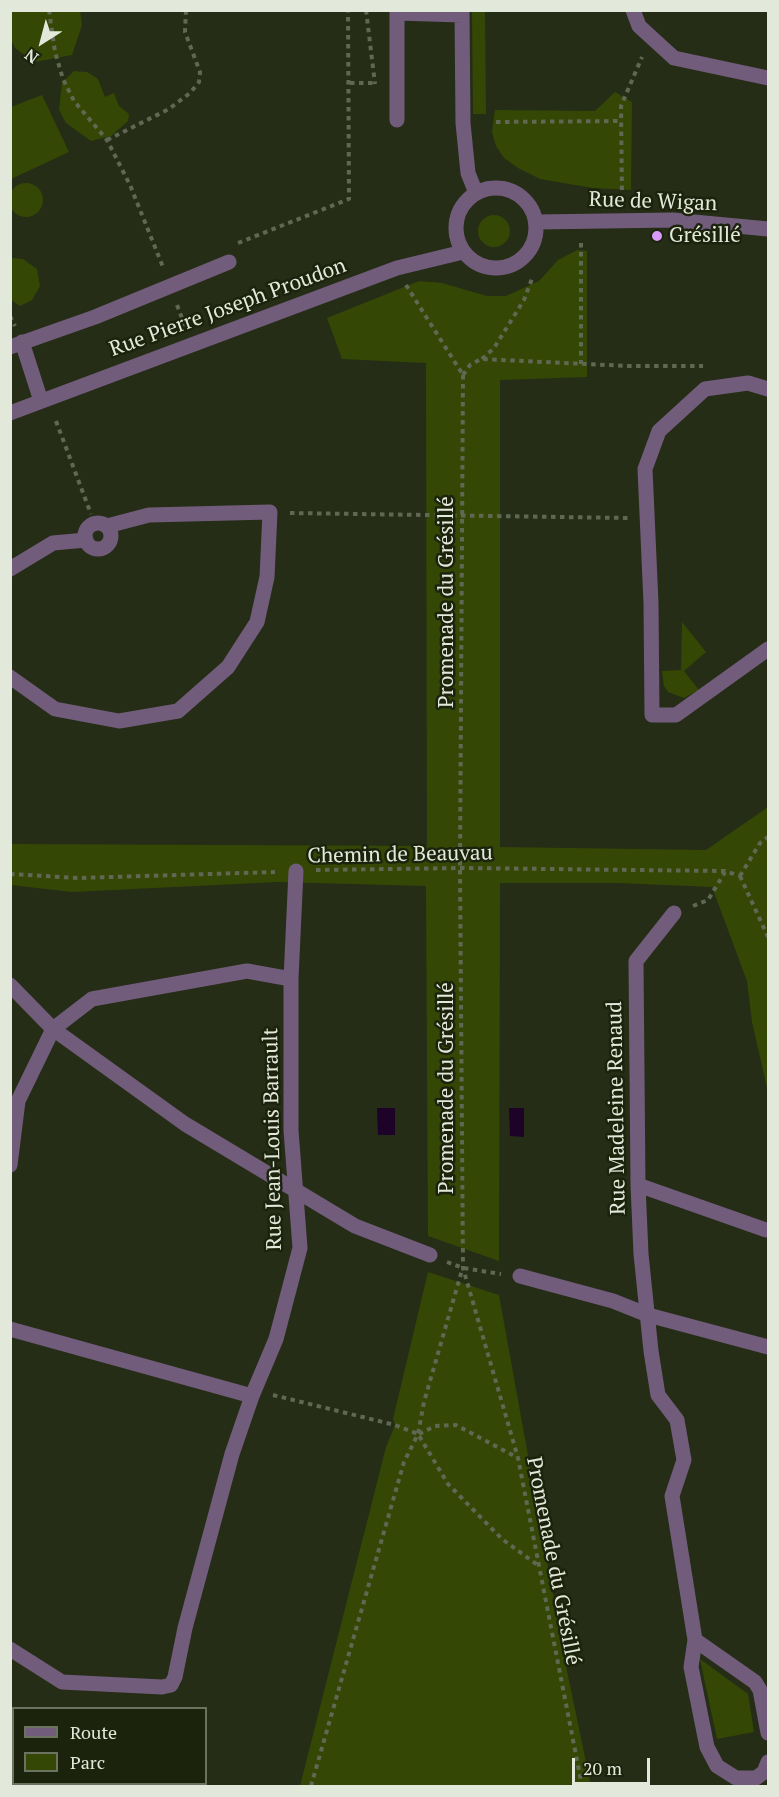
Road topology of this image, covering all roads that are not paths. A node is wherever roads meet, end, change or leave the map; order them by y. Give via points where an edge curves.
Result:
1 (633, 10) edge
2 (397, 12) edge
3 (462, 13) edge
4 (768, 78) edge
5 (397, 120) dead end
6 (476, 193) junction
7 (536, 222) junction
8 (768, 229) edge
9 (463, 252) junction
10 (229, 254) road end
11 (16, 344) edge
12 (768, 389) edge
13 (41, 401) junction
14 (10, 413) edge
15 (101, 525) junction
16 (86, 540) junction
17 (10, 569) edge
18 (768, 649) edge
19 (10, 677) edge
20 (296, 871) road end
21 (674, 913) road end
22 (291, 979) junction
23 (10, 986) edge
24 (53, 1029) junction
25 (10, 1165) edge
26 (638, 1185) junction
27 (296, 1192) junction
28 (766, 1230) dead end
29 (429, 1255) road end
30 (520, 1276) road end
31 (648, 1315) junction
32 (10, 1329) edge
33 (768, 1347) edge
34 (252, 1395) junction
35 (695, 1640) junction
36 (10, 1649) edge
37 (768, 1733) edge
38 (768, 1762) edge

1 - 4 street via 639,26 674,58
2 - 3 street
2 - 5 street
3 - 6 street via 463,123 468,173
6 - 7 street via 508,190 521,197
6 - 9 street via 465,202 456,223 456,237
7 - 8 street, Rue de Wigan via 673,220
7 - 9 street via 533,246 516,264 491,269 475,263
9 - 13 street, Rue Pierre Joseph Proudon via 397,268
10 - 11 street via 96,317
11 - 13 street
12 - 18 street via 748,382 705,389 658,431 645,469 652,715 676,715
13 - 14 street, Rue Pierre Joseph Proudon
15 - 16 street via 86,532
15 - 16 street via 111,534 107,546 94,549
15 - 19 street via 149,515 270,512 267,577 252,631 228,667 178,711 119,722 55,709
16 - 17 street via 53,543
20 - 22 street, Rue Jean-Louis Barrault
21 - 26 street, Rue Madeleine Renaud via 636,961
22 - 24 street via 247,971 92,999
22 - 27 street, Rue Jean-Louis Barrault via 291,1130
23 - 24 street
24 - 25 street via 18,1101
24 - 27 street via 185,1124
26 - 28 street
26 - 31 street, Rue Madeleine Renaud
27 - 29 street via 355,1226
27 - 34 street, Rue Jean-Louis Barrault via 300,1248 276,1339
30 - 31 street
31 - 33 street
31 - 35 street, Rue Madeleine Renaud via 658,1395 677,1420 684,1460 672,1496
32 - 34 street
34 - 36 street, Rue Jean-Louis Barrault via 232,1454 171,1685 62,1682
35 - 37 street via 755,1682
35 - 38 street, Rue Madeleine Renaud via 691,1667 708,1748 717,1766 727,1774 748,1780 764,1772

